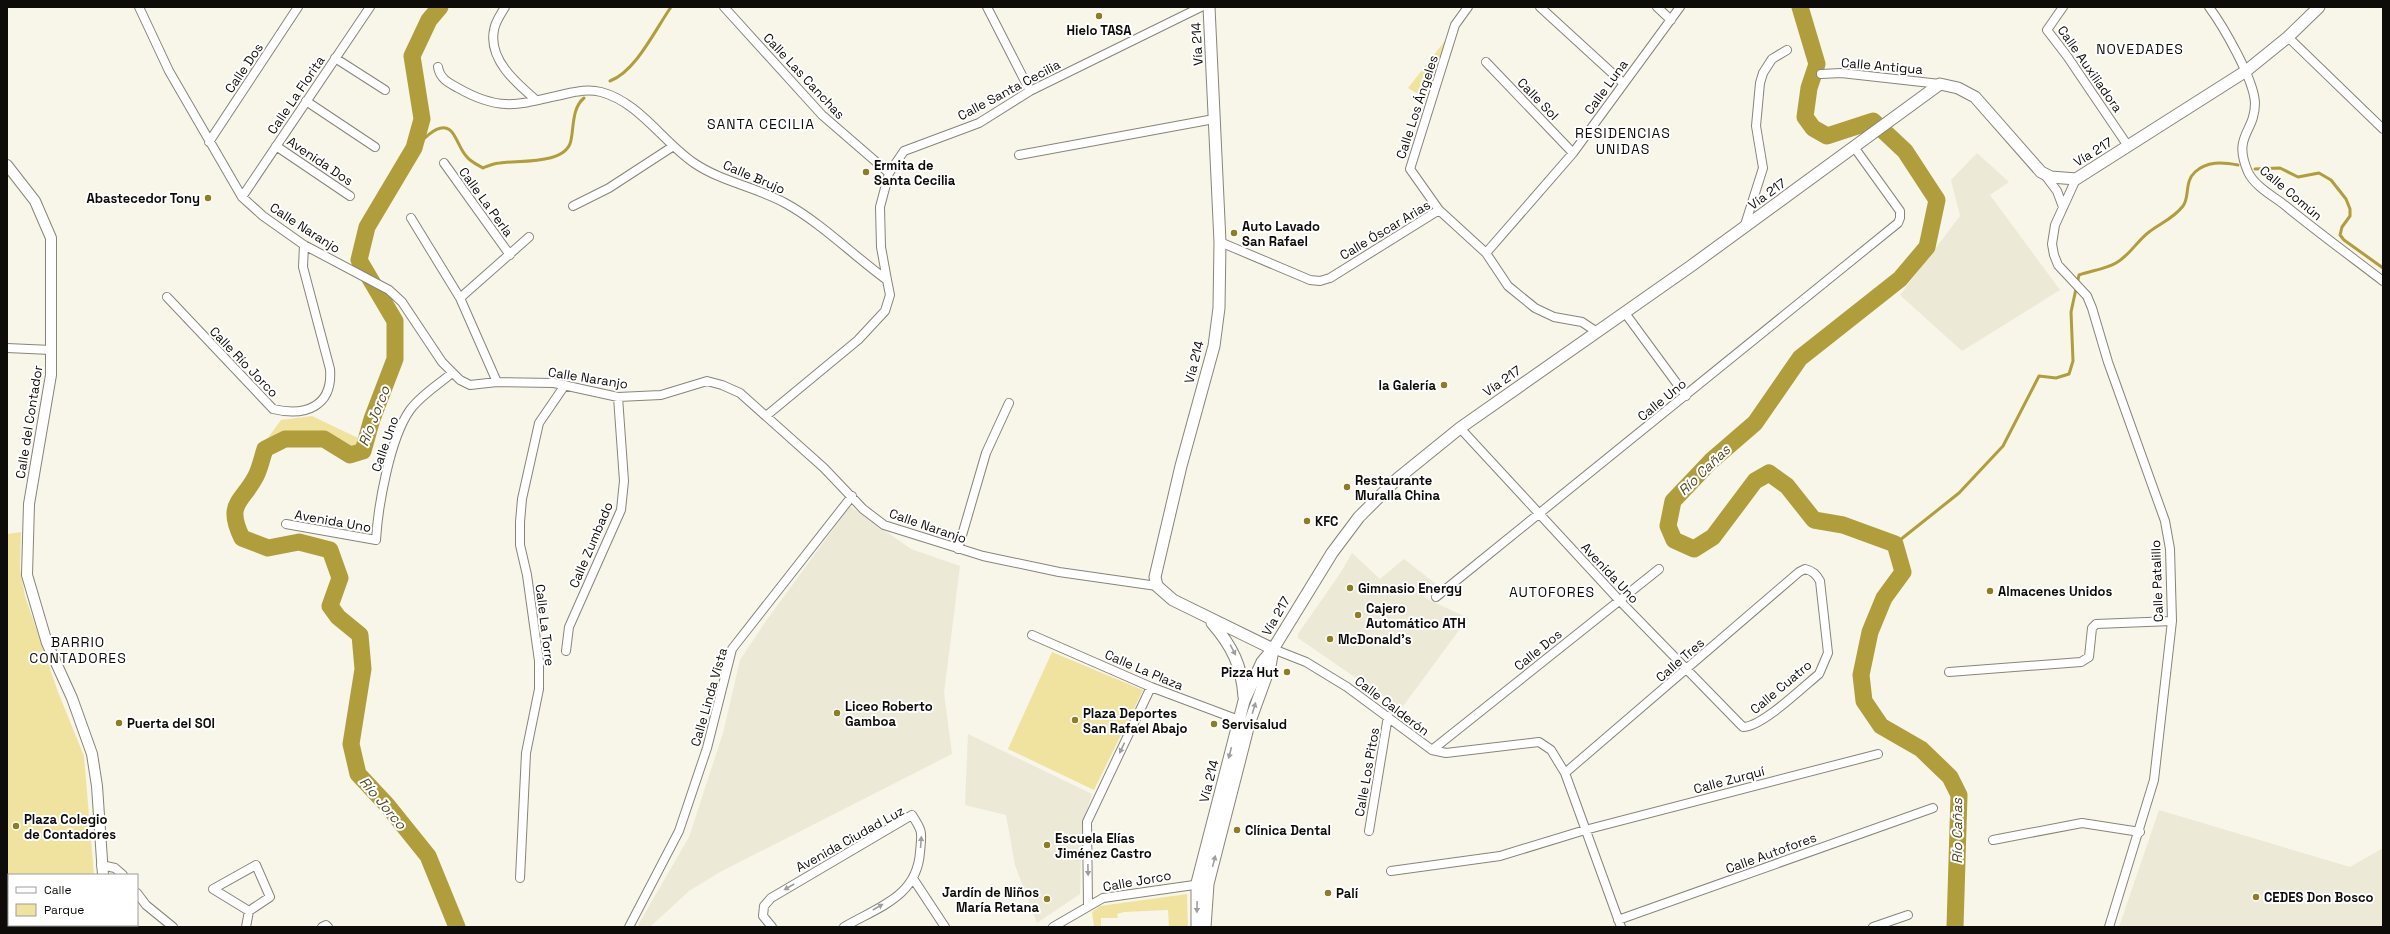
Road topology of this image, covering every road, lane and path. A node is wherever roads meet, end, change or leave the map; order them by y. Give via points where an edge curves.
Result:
1 (139, 7) edge
2 (298, 7) edge
3 (505, 7) edge
4 (724, 7) edge
5 (987, 7) edge
6 (1201, 7) edge
7 (1209, 7) edge
8 (1468, 7) edge
9 (1540, 7) edge
10 (1657, 7) edge
11 (1680, 7) edge
12 (2063, 7) edge
13 (2209, 7) edge
14 (2319, 7) edge
15 (367, 8) edge
16 (1671, 20) junction
17 (2288, 37) junction
18 (1787, 50) dead end
19 (335, 58) junction
20 (1486, 62) dead end
21 (438, 67) dead end
22 (2246, 71) junction
23 (1821, 74) dead end
24 (1623, 83) junction
25 (1940, 84) junction
26 (385, 90) dead end
27 (1030, 91) junction
28 (536, 100) junction
29 (306, 101) junction
30 (1214, 119) junction
31 (2383, 129) edge
32 (209, 142) junction
33 (276, 146) junction
34 (2128, 146) junction
35 (375, 147) dead end
36 (672, 147) junction
37 (1854, 147) junction
38 (1573, 152) junction
39 (1019, 155) dead end
40 (444, 163) dead end
41 (7, 165) edge
42 (2041, 172) junction
43 (889, 173) junction
44 (2076, 179) junction
45 (350, 196) dead end
46 (242, 197) junction
47 (573, 206) dead end
48 (2063, 206) junction
49 (1439, 210) junction
50 (411, 218) dead end
51 (1744, 228) junction
52 (529, 237) dead end
53 (1220, 242) junction
54 (304, 245) junction
55 (1486, 253) junction
56 (510, 255) junction
57 (886, 280) junction
58 (2383, 281) edge
59 (166, 297) dead end
60 (460, 298) junction
61 (1625, 313) junction
62 (1597, 332) junction
63 (7, 348) edge
64 (51, 350) junction
65 (452, 374) junction
66 (497, 382) junction
67 (565, 385) junction
68 (1686, 396) junction
69 (618, 398) junction
70 (1009, 403) dead end
71 (766, 416) junction
72 (1460, 428) junction
73 (852, 496) junction
74 (1538, 515) junction
75 (286, 524) dead end
76 (376, 540) joint
77 (958, 549) junction
78 (1659, 569) dead end
79 (1810, 570) joint
80 (1157, 586) junction
81 (1436, 597) dead end
82 (1619, 600) junction
83 (1210, 619) junction
84 (2172, 621) junction
85 (1032, 635) dead end
86 (1273, 649) junction
87 (566, 651) dead end
88 (1688, 669) junction
89 (1949, 672) dead end
90 (1151, 687) junction
91 (1244, 701) junction
92 (1388, 716) junction
93 (1244, 722) junction
94 (1748, 727) joint
95 (1432, 750) junction
96 (1878, 754) dead end
97 (1565, 773) junction
98 (1933, 808) dead end
99 (1585, 830) junction
100 (1369, 831) dead end
101 (2140, 832) junction
102 (1993, 840) dead end
103 (102, 870) edge
104 (1391, 871) dead end
105 (122, 874) edge
106 (520, 878) dead end
107 (914, 880) junction
108 (1203, 884) junction
109 (138, 894) edge
110 (1088, 905) junction
111 (249, 911) junction
112 (1908, 915) dead end
113 (1620, 924) edge
114 (173, 927) edge
115 (246, 927) edge
116 (322, 927) edge
117 (328, 927) edge
118 (629, 927) edge
119 (772, 927) edge
120 (844, 927) edge
121 (945, 927) edge
122 (1053, 927) edge
123 (1196, 927) edge
124 (1205, 927) edge
125 (1873, 927) edge
126 (2109, 927) edge

1 - 32 street, Calle Naranjo via 169,71
2 - 32 street, Calle Dos
3 - 28 street via 494,30 497,55 508,73
4 - 43 street, Calle Las Canchas via 822,115
5 - 27 street
6 - 27 street, Calle Santa Cecilia
7 - 30 main road, Vía 214
8 - 49 street, Calle Los Ángeles via 1455,25 1410,168
9 - 24 street
10 - 16 street
11 - 16 street, Calle Luna
12 - 34 street, Calle Auxiliadora via 2046,30 2067,56
13 - 22 street, Calle Común
14 - 17 main road, Vía 217
15 - 19 street, Calle La Florita
16 - 24 street, Calle Luna
17 - 22 main road, Vía 217
17 - 31 street
18 - 51 street via 1772,59 1760,83 1756,126 1764,168
19 - 26 street
19 - 29 street, Calle La Florita
20 - 38 street, Calle Sol
21 - 28 street, Calle Brujo via 445,80 475,97 508,106
22 - 34 main road, Vía 217
22 - 58 street, Calle Común via 2254,92 2255,104 2241,145 2248,173 2269,193
23 - 25 street, Calle Antigua via 1841,73
24 - 38 street, Calle Luna
25 - 37 main road, Vía 217
25 - 42 main road via 1958,88 1975,97
27 - 43 street, Calle Santa Cecilia via 979,123 908,149 898,158
28 - 36 street, Calle Brujo via 580,90 603,92 624,102
29 - 33 street, Calle La Florita
29 - 35 street
30 - 39 street
30 - 53 main road, Vía 214
32 - 46 street, Calle Naranjo
33 - 45 street, Avenida Dos
33 - 46 street, Calle La Florita
34 - 44 main road, Vía 217
36 - 47 street via 609,188
36 - 57 street, Calle Brujo via 695,164 724,179 792,207
37 - 51 main road, Vía 217
37 - 68 street, Calle Uno via 1900,211 1898,223
38 - 55 street, Calle Luna
40 - 56 street, Calle La Perla
41 - 64 street, Calle del Contador via 35,201 51,238
42 - 44 main road, Vía 217 via 2051,177
42 - 48 street via 2053,184
43 - 57 street, Calle Santa Cecilia via 879,214
44 - 48 street, Calle Patalillo
46 - 54 street, Calle Naranjo via 263,216
48 - 84 street, Calle Patalillo via 2055,225 2052,244 2058,266 2086,296 2165,522 2170,550
49 - 53 street, Calle Óscar Arias via 1330,278 1320,281 1310,280
49 - 55 street, Calle Óscar Arias
50 - 60 street
51 - 61 main road, Vía 217
52 - 56 street
53 - 80 main road, Vía 214 via 1219,308 1214,346 1155,570
54 - 59 street, Calle Río Jorco via 302,267 330,369 331,382 326,395 310,409 287,413 273,409
54 - 65 street, Calle Naranjo via 389,290 402,302
55 - 62 street, Calle Óscar Arias via 1508,286 1535,308 1554,317 1582,322
56 - 60 street
57 - 71 street via 890,295 885,311 858,340
60 - 66 street
61 - 62 main road, Vía 217
61 - 68 street
62 - 72 main road, Vía 217
63 - 64 street
64 - 103 street, Calle del Contador via 51,375 29,504 27,575 47,643 72,698 92,754 97,786
65 - 66 street, Calle Naranjo via 470,385
65 - 76 street, Calle Uno via 423,397 405,418 381,495
66 - 67 street, Calle Naranjo
67 - 69 street, Calle Naranjo
67 - 106 street, Calle La Torre via 539,423 520,522 520,545 527,575 539,662 539,682 526,753
68 - 74 street, Calle Uno
69 - 71 street, Calle Naranjo via 661,395 707,381 740,393
69 - 87 street, Calle Zumbado via 624,481 621,510 569,627
70 - 77 street via 986,453
71 - 73 street, Calle Naranjo
72 - 74 street, Avenida Uno
72 - 86 main road, Vía 217 via 1397,479 1359,517 1310,586
73 - 77 street, Calle Naranjo via 863,510 884,525
73 - 118 street, Calle Linda Vista via 732,649 707,748 679,832
74 - 81 street, Calle Uno
74 - 82 street, Avenida Uno
75 - 76 street, Avenida Uno
77 - 80 street, Calle Naranjo via 1059,572
78 - 82 street, Calle Dos
79 - 88 street, Calle Tres via 1800,572
79 - 94 street, Calle Cuatro via 1820,581 1822,592 1828,653 1824,666 1819,674 1764,718
80 - 83 main road via 1173,600
82 - 88 street, Avenida Uno
82 - 95 street, Calle Dos
83 - 86 main road
83 -> 91 main road via 1228,641 1239,664
84 - 89 street via 2096,624 2092,628 2089,657 2081,662
84 - 101 street, Calle Patalillo via 2154,780
85 - 90 street, Calle La Plaza
86 - 91 main road, Vía 214 via 1262,662
86 - 92 street, Calle Calderón via 1313,666
93 -> 86 main road, Vía 214 via 1270,666
88 - 94 street, Avenida Uno via 1739,723
88 - 97 street, Calle Tres
90 - 93 street, Calle La Plaza
90 -> 110 street via 1087,822
91 - 93 main road, Vía 214
92 - 95 street, Calle Calderón
92 - 100 street, Calle Los Pitos
93 - 108 main road, Vía 214
95 - 97 street, Calle Calderón via 1446,753 1539,742 1551,750
96 - 99 street, Calle Zurquí
97 - 99 street, Calle Calderón
98 - 113 street, Calle Autofores
99 - 104 street, Calle Zurquí via 1500,856
99 - 113 street, Calle Calderón
101 - 102 street via 2082,823
101 - 126 street, Calle Patalillo
103 - 105 street via 115,868
107 -> 119 street, Avenida Ciudad Luz via 920,862 922,831 912,815 771,898 764,906 763,916
120 -> 107 street, Avenida Ciudad Luz via 903,892
107 - 121 street
108 - 110 street, Calle Jorco via 1123,893
108 -> 123 main road, Vía 214
108 - 124 main road, Vía 214
109 - 114 street via 146,906
110 - 122 street, Calle Jorco
111 - 111 street via 213,889 256,865 270,897
111 - 115 street
112 - 125 street
116 - 117 street

